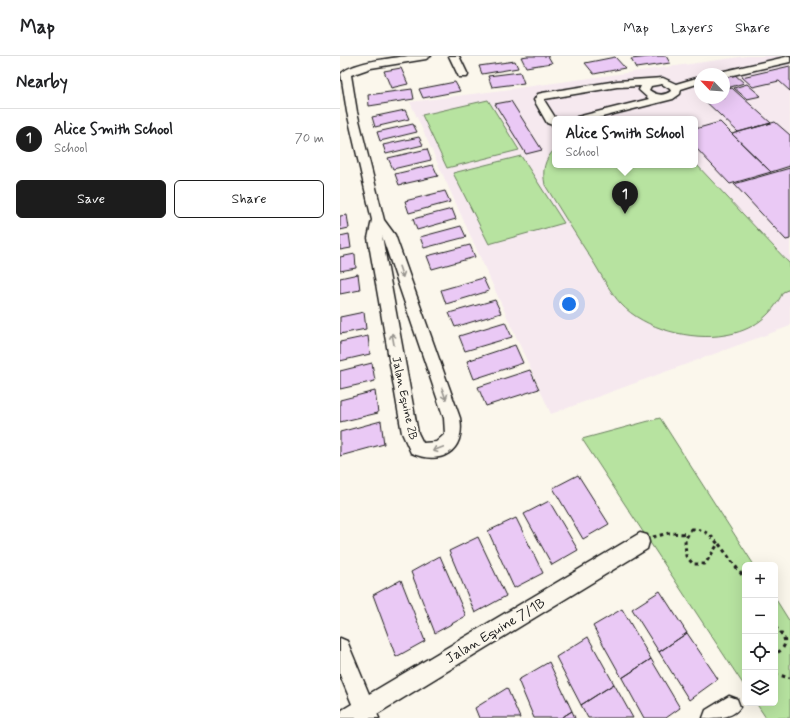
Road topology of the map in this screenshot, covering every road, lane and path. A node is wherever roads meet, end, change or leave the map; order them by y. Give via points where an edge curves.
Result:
1 (426, 56) edge
2 (454, 56) edge
3 (790, 59) edge
4 (730, 73) edge
5 (463, 75) dead end
6 (651, 82) junction
7 (694, 82) edge
8 (675, 87) junction
9 (670, 97) junction
10 (346, 113) edge
11 (593, 116) edge
12 (552, 122) edge
13 (378, 220) junction
14 (687, 534) junction
15 (640, 542) joint
16 (718, 544) junction
17 (742, 573) edge
18 (778, 630) edge
19 (340, 648) edge
20 (778, 652) edge
21 (778, 675) edge
22 (790, 678) edge
23 (361, 715) edge

1 - 10 street, Jalan Equine 2B via 349,71 346,74
2 - 5 street
3 - 4 street
6 - 8 street via 663,81
6 - 9 street via 644,87 647,94 657,98
6 - 12 street via 617,84 542,96 539,100
7 - 8 street
8 - 9 street via 676,92
9 - 11 street
10 - 13 street, Jalan Equine 2B
13 -> 13 street, Jalan Equine 2B via 388,235 452,418 453,436 449,443 434,451 428,452 417,448 410,433 375,238
14 - 15 path via 669,533
14 - 16 path via 696,528 713,537
14 - 16 path via 683,550 691,564 704,564
15 - 23 street, Jalan Equine 7/1B
16 - 17 path
18 - 20 path via 783,634 785,644
19 - 23 street
21 - 22 path

